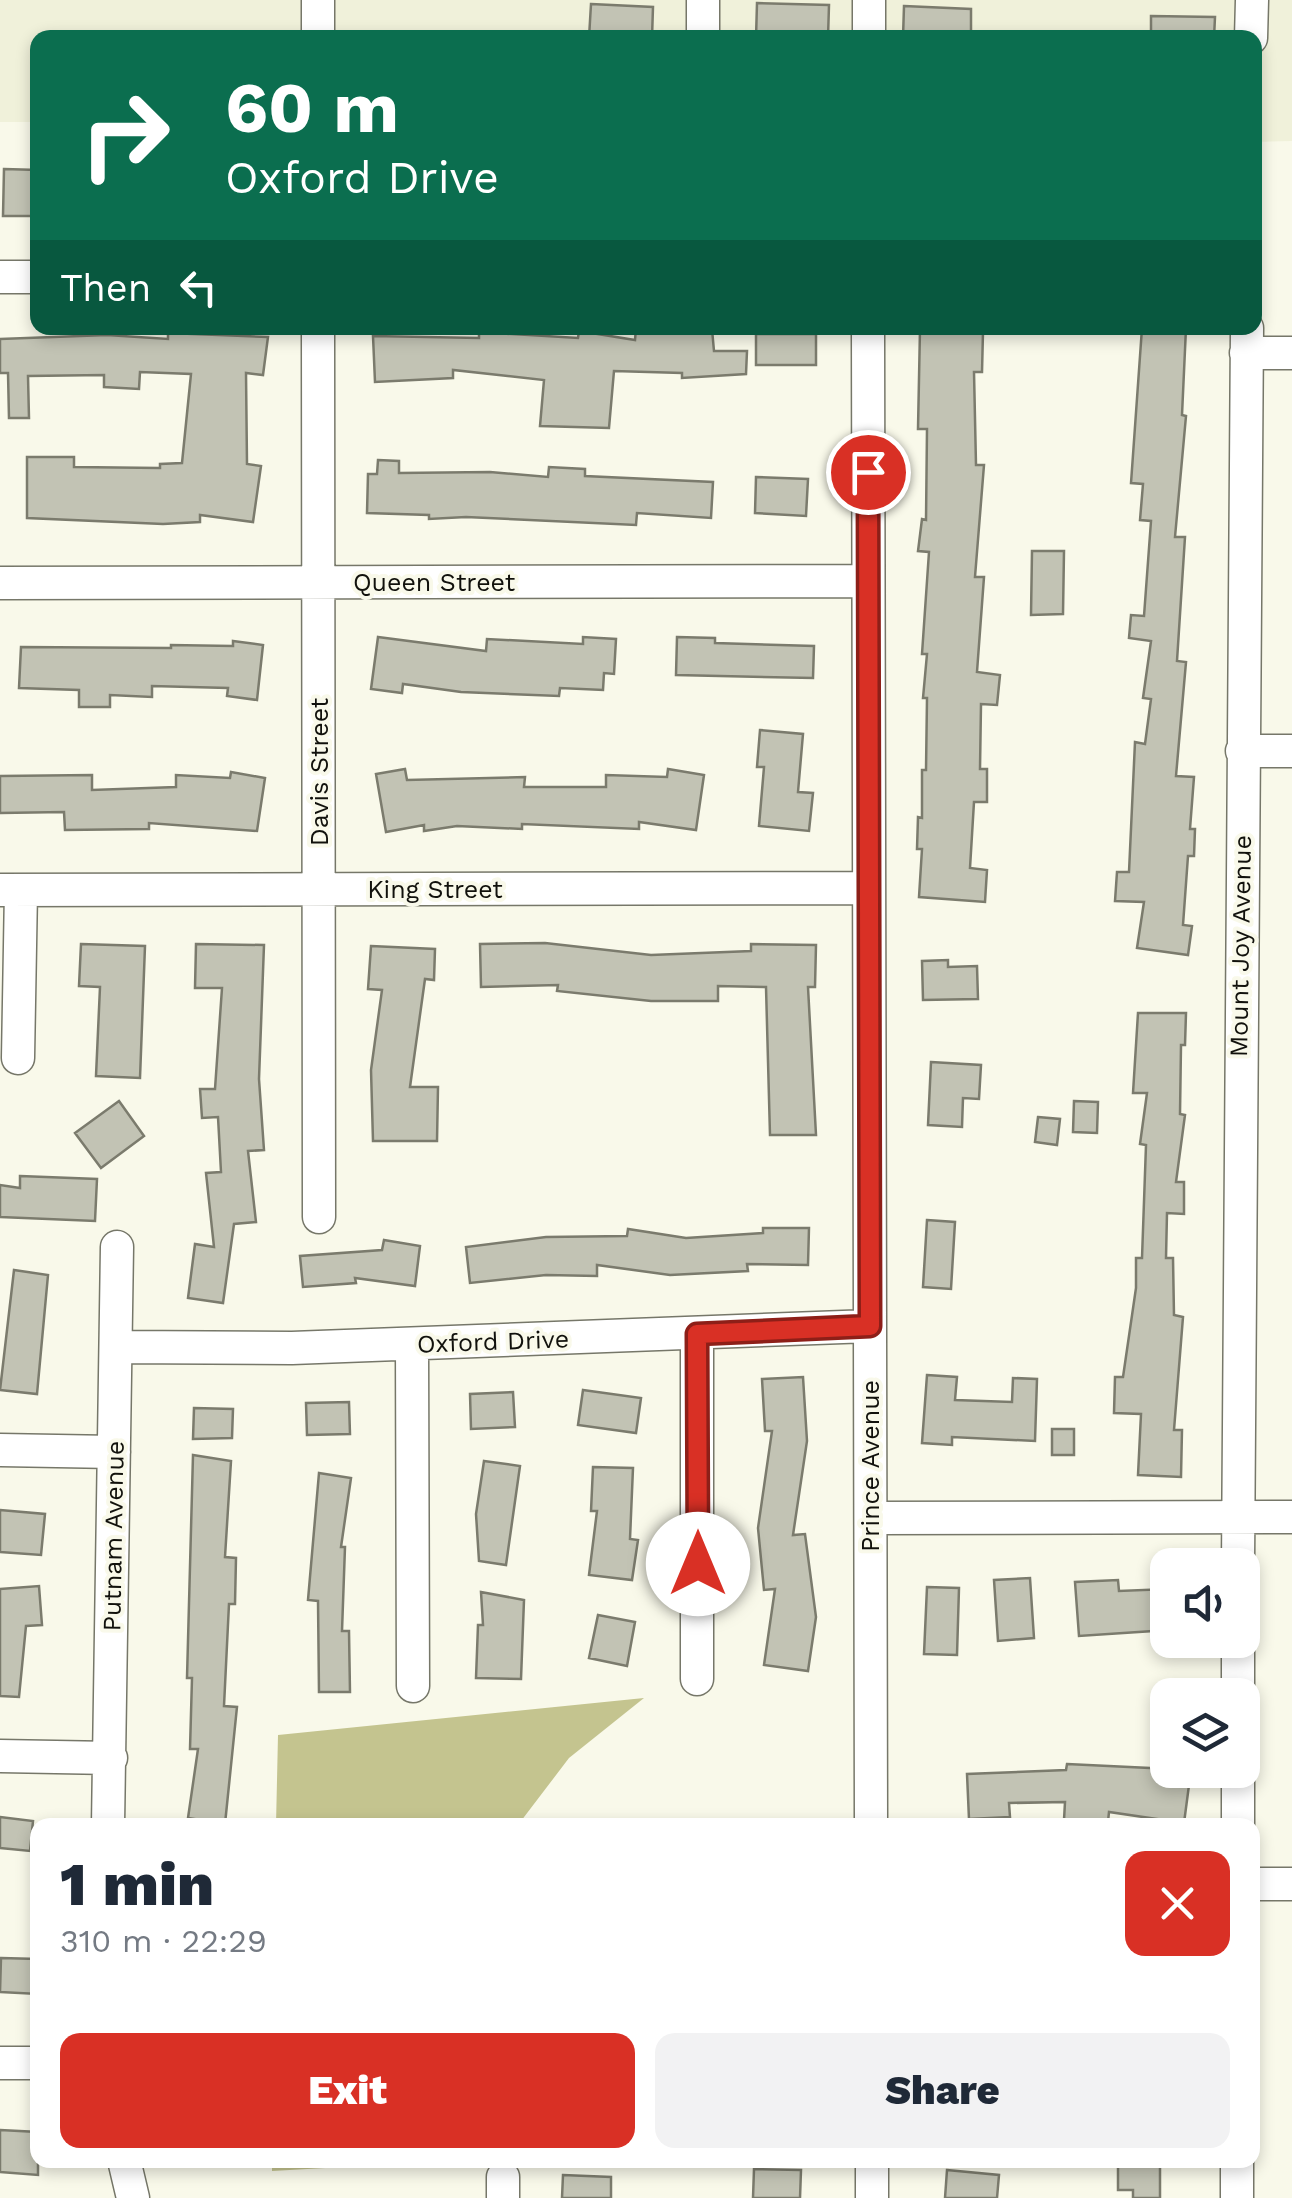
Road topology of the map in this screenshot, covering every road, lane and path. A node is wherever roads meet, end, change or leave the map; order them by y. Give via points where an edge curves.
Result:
1 (318, 0) edge
2 (703, 0) edge
3 (869, 0) edge
4 (1252, 0) edge
5 (318, 30) edge
6 (703, 30) edge
7 (869, 30) edge
8 (1251, 30) edge
9 (0, 278) edge
10 (30, 278) edge
11 (318, 335) edge
12 (868, 335) edge
13 (1247, 340) edge
14 (1292, 353) edge
15 (868, 581) junction
16 (0, 583) edge
17 (318, 583) junction
18 (1242, 751) junction
19 (1292, 751) edge
20 (869, 888) junction
21 (319, 889) junction
22 (11, 890) edge
23 (18, 1058) dead end
24 (320, 1217) dead end
25 (117, 1247) dead end
26 (870, 1326) junction
27 (697, 1334) junction
28 (412, 1344) junction
29 (116, 1348) junction
30 (0, 1450) edge
31 (114, 1452) junction
32 (1238, 1517) junction
33 (1292, 1517) edge
34 (871, 1518) junction
35 (1238, 1548) edge
36 (698, 1679) dead end
37 (414, 1686) dead end
38 (0, 1756) edge
39 (111, 1758) junction
40 (1238, 1788) edge
41 (108, 1818) edge
42 (871, 1818) edge
43 (1238, 1818) edge
44 (1260, 1884) edge
45 (1292, 1884) edge
46 (0, 2063) edge
47 (30, 2064) edge
48 (126, 2168) edge
49 (872, 2168) edge
50 (1237, 2168) edge
51 (134, 2198) edge
52 (872, 2198) edge
53 (1237, 2198) edge

1 - 5 street
2 - 6 street
3 - 7 street
4 - 8 street
9 - 10 street
11 - 17 street, Davis Street
12 - 15 street, Prince Avenue
13 - 14 street
13 - 18 street, Mount Joy Avenue
15 - 17 street, Queen Street
15 - 20 street, Prince Avenue
16 - 17 street, Queen Street
17 - 21 street, Davis Street
18 - 19 street
18 - 32 street, Mount Joy Avenue
20 - 21 street, King Street
20 - 26 street, Prince Avenue
21 - 22 street, King Street
21 - 24 street, Davis Street
22 - 23 street
25 - 29 street, Putnam Avenue
26 - 27 street, Oxford Drive
26 - 34 street, Prince Avenue
27 - 28 street, Oxford Drive
27 - 36 street
28 - 29 street, Oxford Drive
28 - 37 street
29 - 31 street, Putnam Avenue
30 - 31 street
31 - 39 street, Putnam Avenue
32 - 33 street
32 - 34 street
32 - 35 street, Mount Joy Avenue
34 - 42 street, Prince Avenue
38 - 39 street
39 - 41 street, Putnam Avenue
40 - 43 street
44 - 45 street
46 - 47 street
48 - 51 street
49 - 52 street
50 - 53 street

